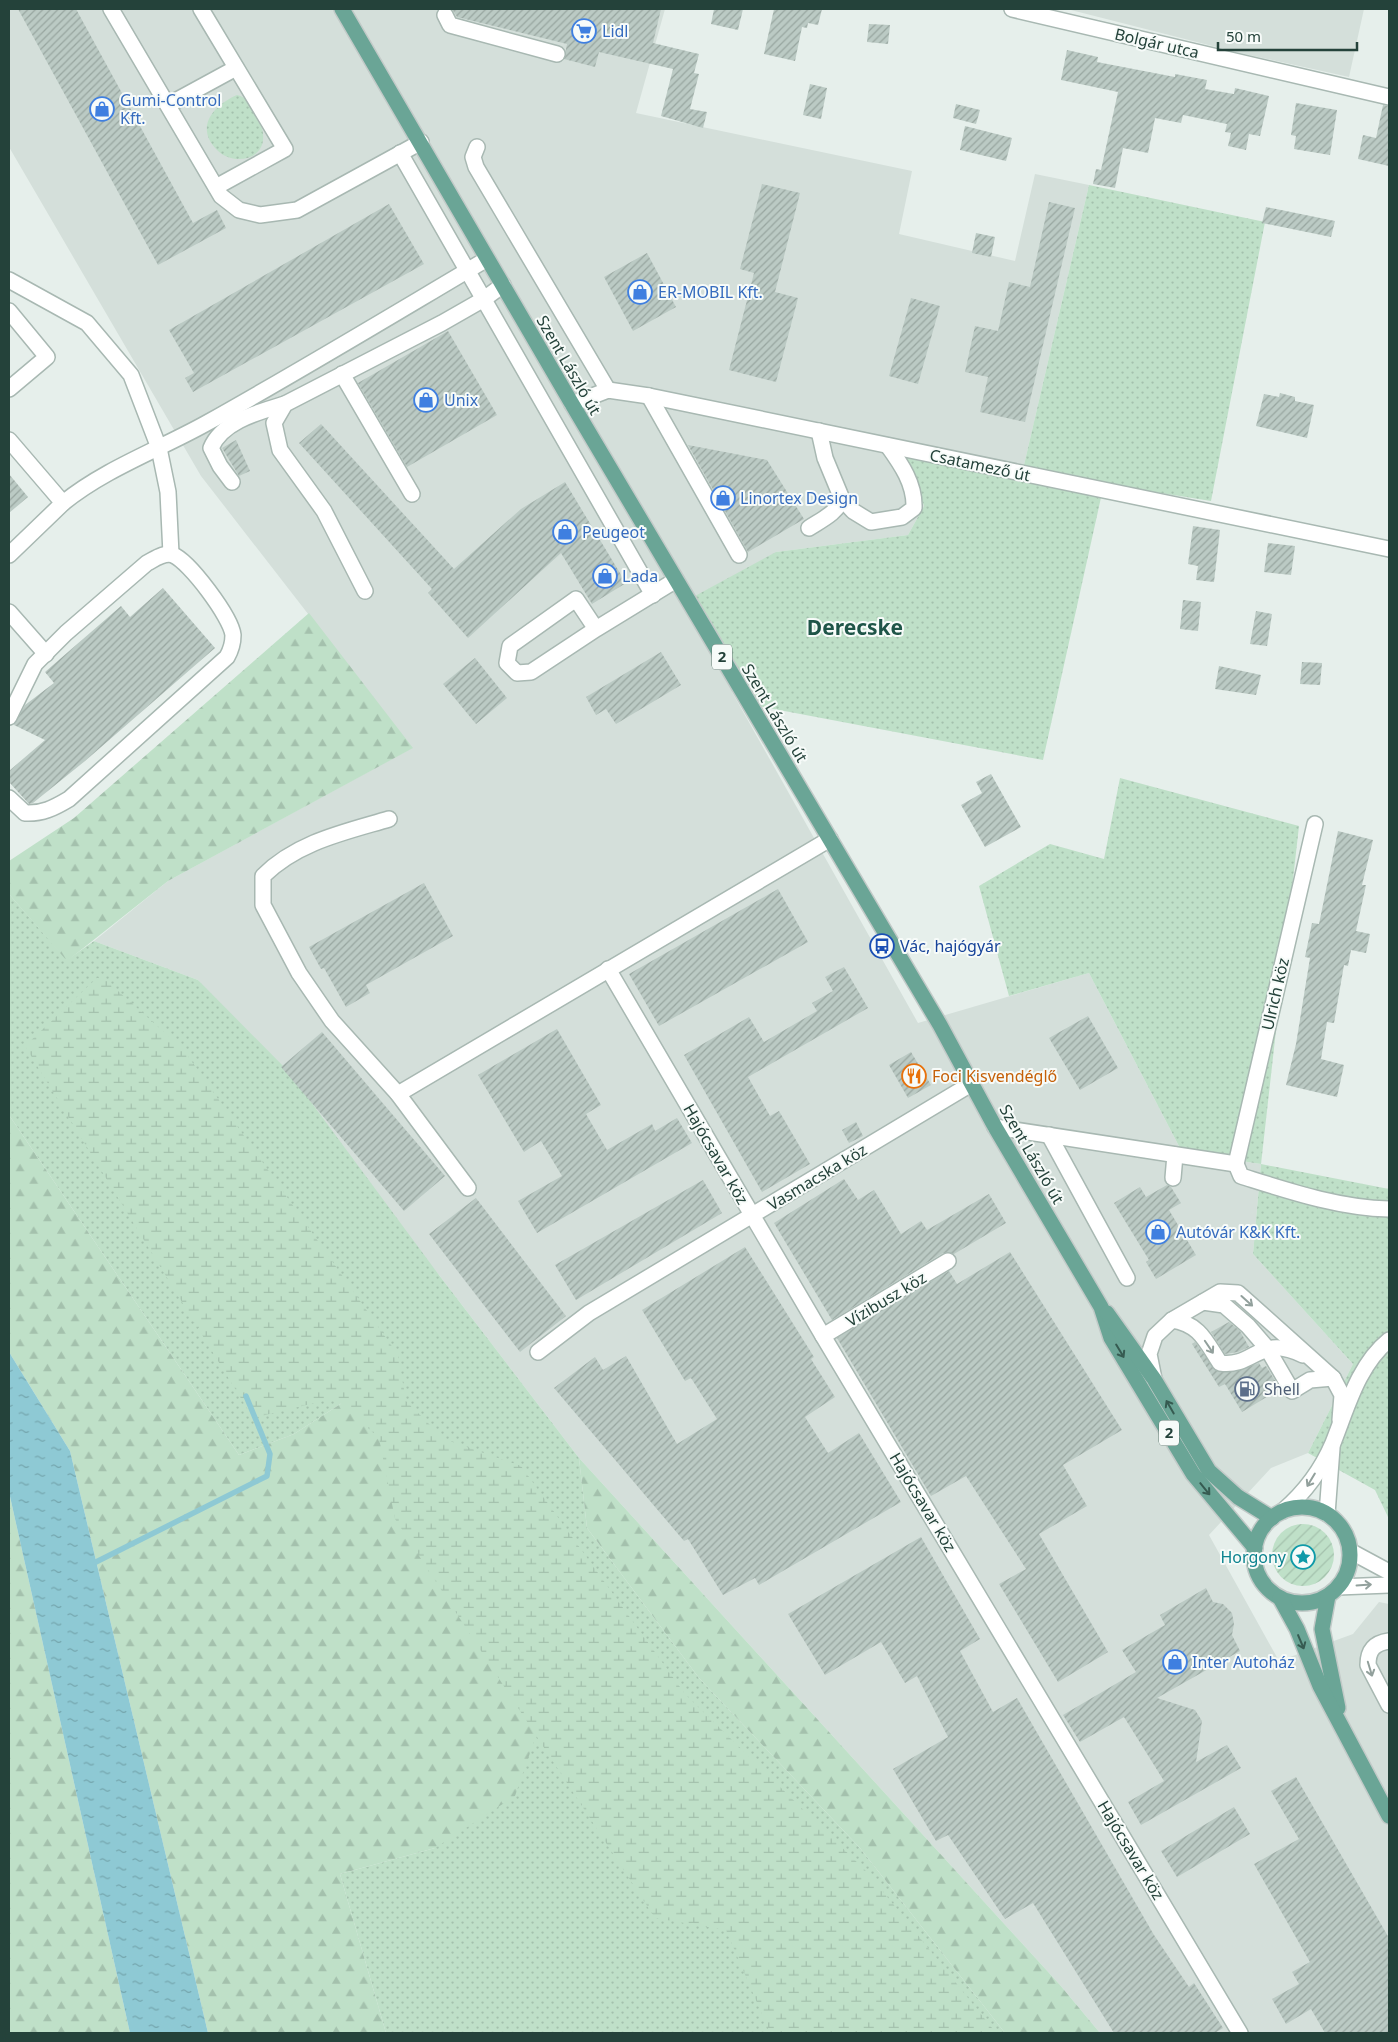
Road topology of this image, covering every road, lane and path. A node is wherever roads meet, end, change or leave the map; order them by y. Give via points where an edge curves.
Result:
1 (111, 9) edge
2 (201, 9) edge
3 (342, 9) edge
4 (1012, 9) edge
5 (445, 15) dead end
6 (557, 54) dead end
7 (236, 68) junction
8 (1389, 97) edge
9 (168, 105) junction
10 (421, 142) junction
11 (477, 147) dead end
12 (400, 153) junction
13 (216, 187) junction
14 (488, 259) junction
15 (469, 270) junction
16 (9, 280) edge
17 (502, 285) junction
18 (484, 299) junction
19 (9, 311) edge
20 (342, 374) junction
21 (9, 389) edge
22 (608, 390) junction
23 (649, 396) junction
24 (285, 404) junction
25 (572, 404) junction
26 (819, 431) junction
27 (9, 440) edge
28 (888, 446) junction
29 (159, 448) junction
30 (232, 482) dead end
31 (412, 494) dead end
32 (842, 499) junction
33 (63, 503) junction
34 (809, 528) dead end
35 (1389, 549) edge
36 (171, 554) junction
37 (9, 555) edge
38 (739, 555) dead end
39 (676, 580) junction
40 (366, 591) dead end
41 (653, 595) junction
42 (9, 612) edge
43 (596, 629) junction
44 (46, 654) junction
45 (9, 717) edge
46 (9, 798) edge
47 (389, 819) dead end
48 (1315, 824) dead end
49 (830, 840) junction
50 (608, 969) junction
51 (971, 1084) junction
52 (398, 1094) junction
53 (995, 1126) junction
54 (1049, 1135) junction
55 (1175, 1155) junction
56 (1236, 1164) junction
57 (1173, 1178) dead end
58 (468, 1188) dead end
59 (1389, 1209) edge
60 (752, 1216) junction
61 (948, 1261) dead end
62 (1127, 1278) dead end
63 (1203, 1302) junction
64 (1101, 1307) junction
65 (1172, 1320) junction
66 (823, 1336) junction
67 (1389, 1340) edge
68 (1266, 1348) junction
69 (538, 1352) dead end
70 (1311, 1359) junction
71 (1333, 1378) junction
72 (1154, 1379) junction
73 (1340, 1420) junction
74 (1332, 1444) junction
75 (1277, 1514) junction
76 (1327, 1514) junction
77 (1255, 1548) junction
78 (1350, 1550) junction
79 (1389, 1572) edge
80 (1389, 1585) edge
81 (1333, 1591) junction
82 (1280, 1598) junction
83 (1389, 1641) edge
84 (1389, 1705) edge
85 (1342, 1726) junction
86 (1389, 1816) edge
87 (1240, 2033) edge

1 - 9 street
2 - 7 street
3 - 10 main road, Szent László út / 2
4 - 8 street, Bolgár utca
5 - 6 street via 450,25
7 - 9 street
7 - 13 street via 285,149
9 - 13 street
10 - 12 street
10 - 14 main road, Szent László út / 2
11 - 22 street via 476,166
12 - 13 street via 297,210 260,215 238,210 221,196
12 - 15 street
14 - 15 street
14 - 17 main road, Szent László út / 2
15 - 18 street
15 - 29 street
16 - 29 street via 87,323 131,375
17 - 18 street
17 - 25 main road, Szent László út / 2
18 - 20 street
18 - 41 street
19 - 21 street via 46,357
20 - 24 street
20 - 31 street
22 - 23 street, Csatamező út
22 - 25 street, Csatamező út
23 - 26 street, Csatamező út
23 - 38 street
24 - 30 street via 224,429 215,438 212,448
24 - 40 street via 274,423 280,450 324,510
25 - 39 main road, Szent László út / 2
26 - 28 street, Csatamező út
26 - 32 street via 825,458
27 - 33 street
28 - 32 street via 915,495 914,508 902,518 871,522 853,511
28 - 35 street, Csatamező út
29 - 33 street via 124,465
29 - 36 street via 168,492
32 - 34 street via 840,506
33 - 37 street
36 - 44 street via 147,563
36 - 46 street via 182,559 225,614 233,634 227,658 68,799 35,814 25,813
39 - 41 street
39 - 49 main road, Szent László út / 2
41 - 43 street
42 - 44 street
43 - 43 street via 531,672 517,673 507,663 510,646 576,599
44 - 45 street via 36,664
47 - 52 street via 320,840 276,863 264,876 263,905 300,973 332,1021
48 - 56 street, Ulrich köz
49 - 50 street
49 - 51 main road, Szent László út / 2 via 940,1025
50 - 52 street
50 - 60 street, Hajócsavar köz
51 - 53 main road, Szent László út / 2
51 - 60 street, Vasmacska köz
52 - 58 street
53 - 54 street
53 - 64 main road, Szent László út / 2
54 - 55 street
54 - 62 street
55 - 56 street
55 - 57 street
56 - 59 street via 1241,1176 1304,1195
60 - 66 street, Hajócsavar köz
60 - 69 street, Vasmacska köz via 589,1313
61 - 66 street, Vízibusz köz
63 - 65 street
63 - 68 street via 1224,1305
63 -> 70 street via 1220,1292 1238,1293
64 - 72 main road, 2
64 -> 77 main road, 2 via 1111,1338 1193,1474
65 -> 68 street via 1187,1322 1198,1331 1220,1363 1234,1365
65 - 72 street via 1155,1336 1149,1354
66 - 87 street, Hajócsavar köz
67 - 73 street via 1367,1364
68 - 70 street via 1294,1350
68 - 71 street via 1292,1391 1310,1380
70 - 71 street
71 - 73 street via 1342,1395
75 -> 72 main road, 2 via 1238,1497 1209,1471
73 - 74 street
74 -> 75 street via 1302,1494
74 - 76 street
75 - 76 main road via 1298,1507 1314,1508
75 - 77 main road via 1261,1531
76 - 78 main road via 1347,1536
77 - 82 main road via 1255,1563 1260,1577
78 - 79 street
78 - 81 main road via 1349,1565
81 -> 80 street
81 - 82 main road via 1312,1602 1297,1603
81 - 85 main road via 1322,1629
82 -> 85 main road
83 -> 84 street via 1372,1648 1368,1665
85 - 86 main road

